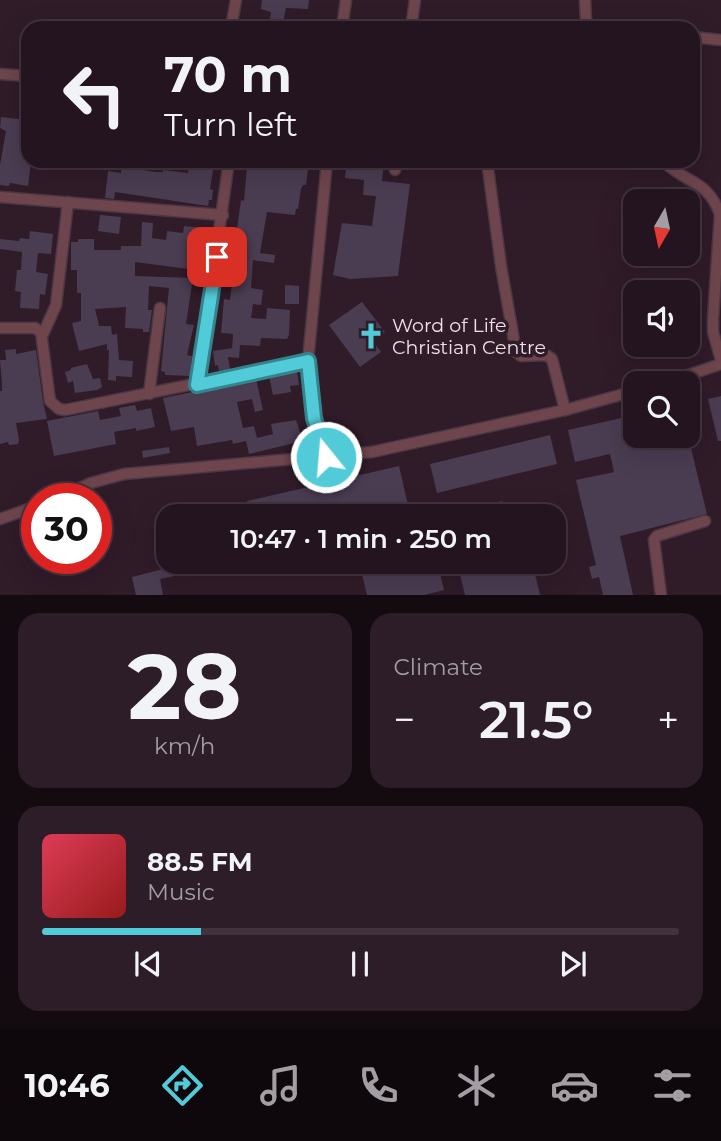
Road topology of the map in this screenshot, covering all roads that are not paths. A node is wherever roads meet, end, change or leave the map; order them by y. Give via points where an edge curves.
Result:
1 (236, 0) edge
2 (346, 0) edge
3 (415, 0) edge
4 (585, 0) edge
5 (232, 21) edge
6 (343, 21) edge
7 (412, 21) edge
8 (586, 21) edge
9 (700, 38) edge
10 (721, 40) edge
11 (0, 74) edge
12 (21, 76) edge
13 (228, 168) edge
14 (326, 168) edge
15 (488, 168) edge
16 (671, 168) edge
17 (0, 197) edge
18 (68, 202) junction
19 (223, 215) junction
20 (160, 308) dead end
21 (0, 328) edge
22 (43, 334) junction
23 (308, 361) junction
24 (721, 362) edge
25 (697, 371) edge
26 (197, 385) junction
27 (149, 394) junction
28 (623, 394) edge
29 (565, 410) junction
30 (326, 457) junction
31 (91, 483) edge
32 (21, 512) edge
33 (0, 519) edge
34 (705, 521) dead end
35 (661, 595) edge

1 - 5 street
2 - 6 street
3 - 7 street
4 - 8 street
9 - 10 street
11 - 12 street
13 - 19 street
14 - 23 street
15 - 29 street via 516,352 552,359
16 - 24 street via 704,187 720,214 713,332
17 - 18 street
18 - 19 street
18 - 22 street via 56,305
19 - 26 street
20 - 27 street
21 - 22 street via 35,328
22 - 27 street via 50,401 59,409
23 - 26 street
23 - 30 street via 314,418
24 - 25 street
26 - 27 street
28 - 29 street
29 - 30 street via 372,452
30 - 31 street via 124,474
32 - 33 street
34 - 35 street via 654,540

